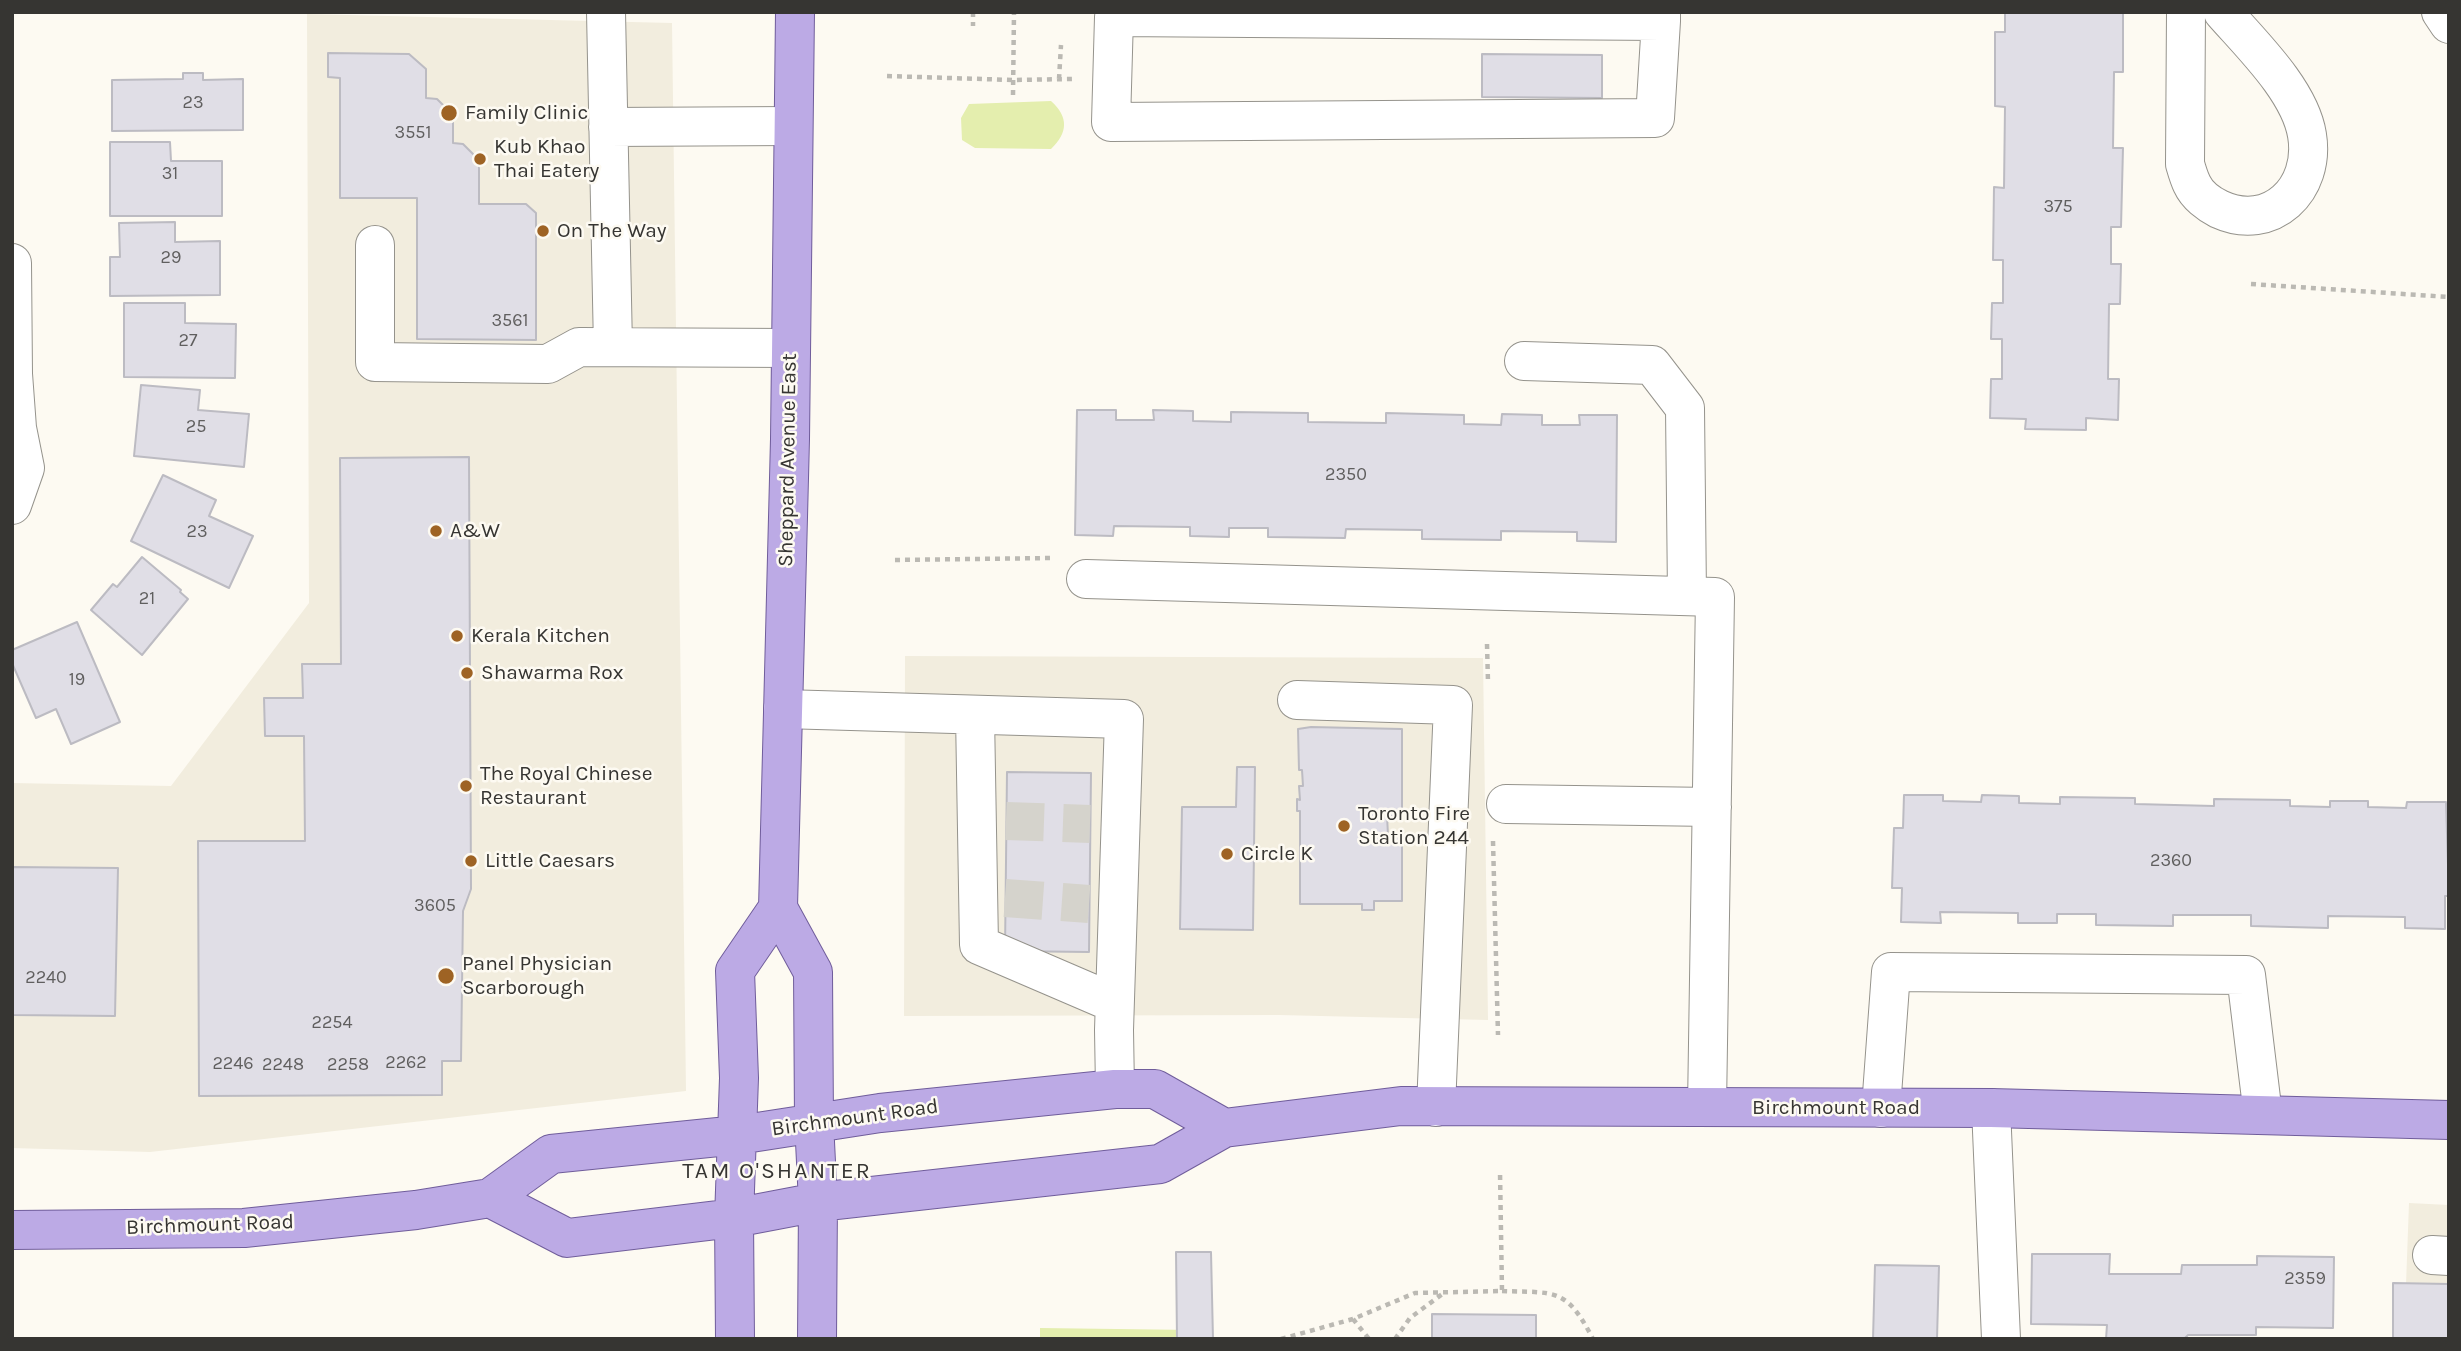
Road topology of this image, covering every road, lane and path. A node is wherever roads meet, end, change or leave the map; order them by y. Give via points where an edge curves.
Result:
1 (606, 12) edge
2 (795, 12) edge
3 (973, 12) edge
4 (1014, 12) edge
5 (2186, 12) edge
6 (2223, 12) edge
7 (2441, 12) edge
8 (1661, 17) edge
9 (2449, 24) edge
10 (973, 26) dead end
11 (1061, 45) dead end
12 (887, 76) dead end
13 (1059, 79) junction
14 (1076, 79) dead end
15 (1013, 80) junction
16 (1013, 95) dead end
17 (793, 126) junction
18 (608, 127) junction
19 (375, 245) dead end
20 (12, 263) edge
21 (2251, 284) dead end
22 (2449, 297) edge
23 (612, 347) junction
24 (790, 348) junction
25 (1524, 361) dead end
26 (12, 505) edge
27 (895, 560) dead end
28 (1086, 579) joint
29 (1686, 596) junction
30 (1297, 700) dead end
31 (783, 709) junction
32 (975, 715) junction
33 (1506, 804) dead end
34 (1712, 807) junction
35 (778, 908) junction
36 (1114, 1003) junction
37 (1115, 1089) junction
38 (1436, 1107) junction
39 (1707, 1107) junction
40 (1881, 1108) junction
41 (1991, 1108) junction
42 (2263, 1115) junction
43 (2449, 1120) edge
44 (814, 1122) junction
45 (1224, 1128) junction
46 (737, 1135) junction
47 (1500, 1172) dead end
48 (490, 1198) junction
49 (818, 1202) junction
50 (734, 1218) junction
51 (12, 1230) edge
52 (1502, 1291) junction
53 (1445, 1292) junction
54 (1353, 1319) junction
55 (735, 1339) edge
56 (817, 1339) edge
57 (1281, 1339) edge
58 (1369, 1339) edge
59 (1395, 1339) edge
60 (1593, 1339) edge
61 (2001, 1339) edge

1 - 18 street
2 - 17 main road, Sheppard Avenue East
3 - 10 path
4 - 15 path
5 - 6 street via 2185,164 2192,186 2209,204 2232,215 2260,215 2288,202 2305,177 2307,135 2294,100
7 - 9 street
8 - 8 street via 1655,118 1111,122 1114,17
11 - 13 path
12 - 15 path
13 - 14 path
13 - 15 path
15 - 16 path
17 - 18 street
17 - 24 main road, Sheppard Avenue East
18 - 23 street
19 - 23 street via 375,362 548,364 579,347
20 - 26 street via 13,374 25,468
21 - 22 path
23 - 24 street
24 - 31 main road, Sheppard Avenue East
25 - 29 street via 1652,365 1685,408
27 - 28 path via 1084,558
28 - 29 street
29 - 34 street via 1715,597
30 - 38 street via 1453,705
31 - 32 street
31 - 35 main road, Sheppard Avenue East
32 - 36 street via 991,821 992,898 979,945
32 - 36 street via 1124,719 1105,825 1104,905
33 - 34 street
34 - 39 street
35 - 44 main road via 813,972
35 - 46 main road via 735,971
36 - 37 street
37 - 44 main road, Birchmount Road
37 - 45 main road, Birchmount Road via 1155,1088
38 - 39 main road, Birchmount Road
38 - 45 main road, Birchmount Road via 1401,1106
39 - 40 main road, Birchmount Road
40 - 41 main road, Birchmount Road
40 - 42 street via 1891,972 2246,975
41 - 42 main road, Birchmount Road
41 - 61 street
42 - 43 main road, Birchmount Road
44 - 46 main road, Birchmount Road
44 - 49 main road
45 - 49 main road, Birchmount Road via 1160,1164
46 - 48 main road, Birchmount Road via 551,1154
46 - 50 main road
47 - 52 path
48 - 50 main road, Birchmount Road via 567,1238
48 - 51 main road, Birchmount Road via 244,1228
49 - 50 main road, Birchmount Road
49 - 56 main road
50 - 55 main road
52 - 53 path
52 - 60 path via 1554,1293 1578,1310
53 - 54 path via 1415,1293
53 - 59 path via 1410,1318
54 - 57 path
54 - 58 path

